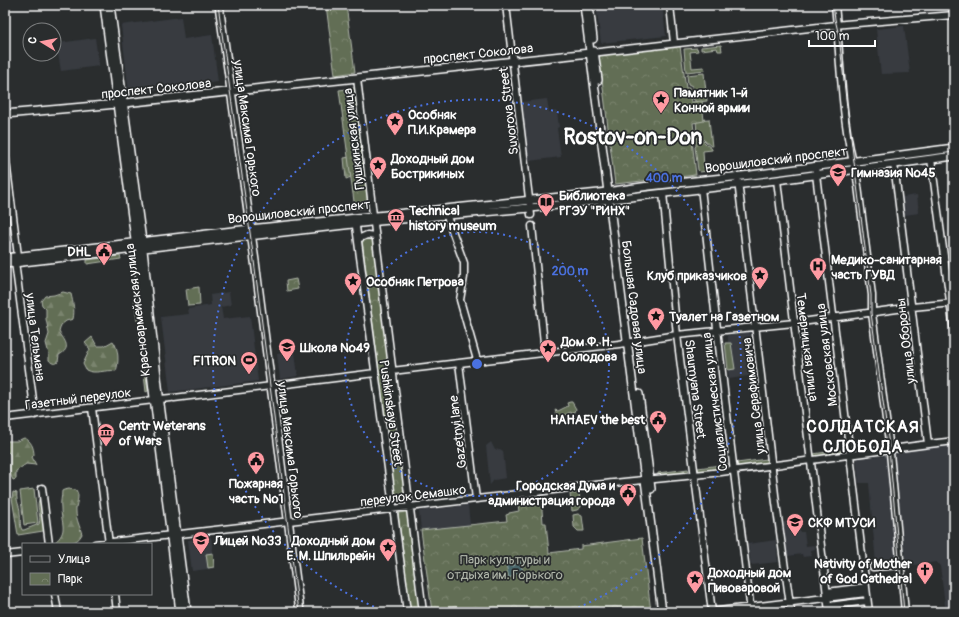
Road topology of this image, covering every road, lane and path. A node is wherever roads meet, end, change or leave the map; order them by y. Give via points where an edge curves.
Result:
1 (104, 5) edge
2 (110, 5) edge
3 (219, 5) edge
4 (506, 5) edge
5 (584, 5) edge
6 (589, 5) edge
7 (670, 5) edge
8 (835, 5) edge
9 (954, 15) edge
10 (836, 25) junction
11 (674, 43) junction
12 (592, 53) junction
13 (513, 62) junction
14 (357, 78) junction
15 (231, 92) junction
16 (120, 104) junction
17 (5, 114) edge
18 (954, 148) edge
19 (5, 153) edge
20 (954, 156) edge
21 (931, 159) junction
22 (852, 162) junction
23 (894, 164) junction
24 (815, 166) junction
25 (854, 169) junction
26 (816, 175) junction
27 (738, 180) junction
28 (777, 180) junction
29 (701, 188) junction
30 (663, 193) junction
31 (610, 195) junction
32 (530, 208) junction
33 (446, 214) junction
34 (374, 219) junction
35 (356, 220) junction
36 (532, 226) tunnel mouth
37 (251, 232) junction
38 (375, 236) junction
39 (358, 239) junction
40 (139, 245) junction
41 (5, 258) edge
42 (17, 259) junction
43 (5, 264) edge
44 (952, 303) edge
45 (912, 307) junction
46 (872, 312) junction
47 (833, 318) junction
48 (794, 323) junction
49 (755, 327) junction
50 (717, 331) junction
51 (954, 331) edge
52 (678, 335) junction
53 (630, 343) junction
54 (545, 353) junction
55 (477, 360) junction
56 (459, 363) junction
57 (392, 371) junction
58 (375, 373) junction
59 (271, 386) junction
60 (157, 400) junction
61 (92, 408) junction
62 (35, 415) junction
63 (5, 418) edge
64 (954, 441) edge
65 (928, 444) junction
66 (890, 449) junction
67 (850, 454) junction
68 (811, 460) junction
69 (772, 465) junction
70 (733, 470) junction
71 (696, 475) junction
72 (648, 480) junction
73 (42, 488) dead end
74 (476, 499) junction
75 (410, 507) junction
76 (394, 509) junction
77 (288, 521) junction
78 (174, 535) junction
79 (49, 543) edge
80 (109, 543) edge
81 (22, 553) edge
82 (5, 555) edge
83 (902, 565) junction
84 (874, 567) dead end
85 (866, 590) junction
86 (55, 595) edge
87 (115, 595) edge
88 (827, 595) junction
89 (867, 601) junction
90 (790, 602) junction
91 (829, 609) edge
92 (751, 610) edge
93 (58, 612) edge
94 (117, 612) edge
95 (180, 612) edge
96 (187, 612) edge
97 (300, 612) edge
98 (407, 612) edge
99 (423, 612) edge
100 (662, 612) edge
101 (667, 612) edge
102 (712, 612) edge
103 (791, 612) edge
104 (869, 612) edge
105 (905, 612) edge

1 - 16 main road, Красноармейская улица
2 - 16 main road, Красноармейская улица
3 - 15 main road, улица Максима Горького
4 - 13 street, Suvorova Street
5 - 12 main road, Большая Садовая улица
6 - 12 main road, Большая Садовая улица
7 - 11 street
8 - 10 street
9 - 10 street, проспект Соколова
10 - 11 street, проспект Соколова
10 - 22 street
11 - 12 street, проспект Соколова
12 - 13 main road, проспект Соколова
12 - 31 main road, Большая Садовая улица
13 - 14 main road, проспект Соколова
13 - 32 street, Suvorova Street
14 - 15 main road, проспект Соколова
14 - 34 street, Пушкинская улица
15 - 16 main road, проспект Соколова
15 - 37 main road, улица Максима Горького
16 - 17 main road, проспект Соколова
16 - 40 main road, Красноармейская улица
18 - 22 main road, Ворошиловский проспект
19 - 42 street, улица Тельмана
20 - 21 main road, Ворошиловский проспект
21 - 23 main road, Ворошиловский проспект
21 - 44 street
22 - 24 main road, Ворошиловский проспект
22 - 25 street
23 - 25 main road, Ворошиловский проспект
23 - 45 street, улица Обороны
24 - 26 street, Московская улица
24 - 27 main road, Ворошиловский проспект
25 - 26 main road, Ворошиловский проспект
25 - 46 street via 872,295
26 - 28 main road, Ворошиловский проспект
26 - 47 street, Московская улица
27 - 28 main road, Ворошиловский проспект
27 - 29 main road, Ворошиловский проспект
27 - 31 main road, Ворошиловский проспект
27 - 49 street, улица Серафимовича
28 - 48 street, Темерницкая улица
29 - 30 main road, Ворошиловский проспект
29 - 50 street, Социалистическая улица
30 - 31 main road, Ворошиловский проспект
30 - 52 street, Shaumyana Street
31 - 32 main road, Ворошиловский проспект
31 - 53 main road, Большая Садовая улица
32 - 33 main road, Ворошиловский проспект
32 - 34 main road, Ворошиловский проспект
33 - 34 main road, Ворошиловский проспект
33 - 55 street via 464,262 461,304
34 - 35 main road, Ворошиловский проспект
34 - 38 street, Pushkinskaya Street
35 - 37 main road, Ворошиловский проспект
35 - 39 street, Pushkinskaya Street
36 - 54 street
37 - 40 main road, Ворошиловский проспект
37 - 59 main road, улица Максима Горького
38 - 39 street via 367,235
38 - 57 street, Pushkinskaya Street
39 - 58 street, Pushkinskaya Street
40 - 42 main road, Ворошиловский проспект
40 - 60 main road, Красноармейская улица
41 - 42 main road, Ворошиловский проспект
42 - 43 main road, Ворошиловский проспект
42 - 62 street, улица Тельмана
44 - 45 street
44 - 51 street
45 - 46 street
45 - 65 street, улица Обороны
46 - 47 street
46 - 66 street
47 - 48 street
47 - 67 street, Московская улица
48 - 49 street
48 - 68 street, Темерницкая улица
49 - 50 street
49 - 69 street, улица Серафимовича
50 - 52 street
50 - 70 street, Социалистическая улица
52 - 53 street
52 - 71 street, Shaumyana Street
53 - 54 street
53 - 72 main road, Большая Садовая улица
54 - 55 street
55 - 56 street
56 - 57 street
56 - 74 street, Gazetnyi lane
57 - 75 street, Pushkinskaya Street
58 - 59 street, Газетный переулок
58 - 76 street, Pushkinskaya Street
59 - 60 street, Газетный переулок
59 - 77 main road, улица Максима Горького
60 - 61 street, Газетный переулок
60 - 78 main road, Красноармейская улица
61 - 62 street, Газетный переулок
61 - 80 street
62 - 63 street, Газетный переулок
64 - 65 street, переулок Семашко
65 - 66 street, переулок Семашко
66 - 67 street, переулок Семашко
66 - 83 street
67 - 68 street, переулок Семашко
67 - 85 street, Московская улица
68 - 69 street, переулок Семашко
68 - 88 street, Темерницкая улица
69 - 70 street, переулок Семашко
69 - 90 street, улица Серафимовича
70 - 71 street, переулок Семашко
70 - 92 street, Социалистическая улица
71 - 72 street, переулок Семашко
71 - 102 street, Shaumyana Street
72 - 74 street, переулок Семашко
72 - 100 main road, Большая Садовая улица
72 - 101 main road, Большая Садовая улица
73 - 79 street
74 - 75 street, переулок Семашко
75 - 76 street, переулок Семашко
75 - 99 street, Pushkinskaya Street
76 - 77 street, переулок Семашко
76 - 98 street, Pushkinskaya Street
77 - 78 street, переулок Семашко
77 - 97 main road, улица Максима Горького
78 - 80 street, переулок Семашко
78 - 95 main road, Красноармейская улица
78 - 96 main road, Красноармейская улица
81 - 82 street
83 - 84 street
83 - 105 street
85 - 88 street
85 - 89 street, Московская улица
86 - 93 street
87 - 94 street
88 - 90 street
88 - 91 street, Темерницкая улица
89 - 91 street
89 - 104 street, Московская улица
90 - 92 street
90 - 103 street, улица Серафимовича
92 - 102 street

